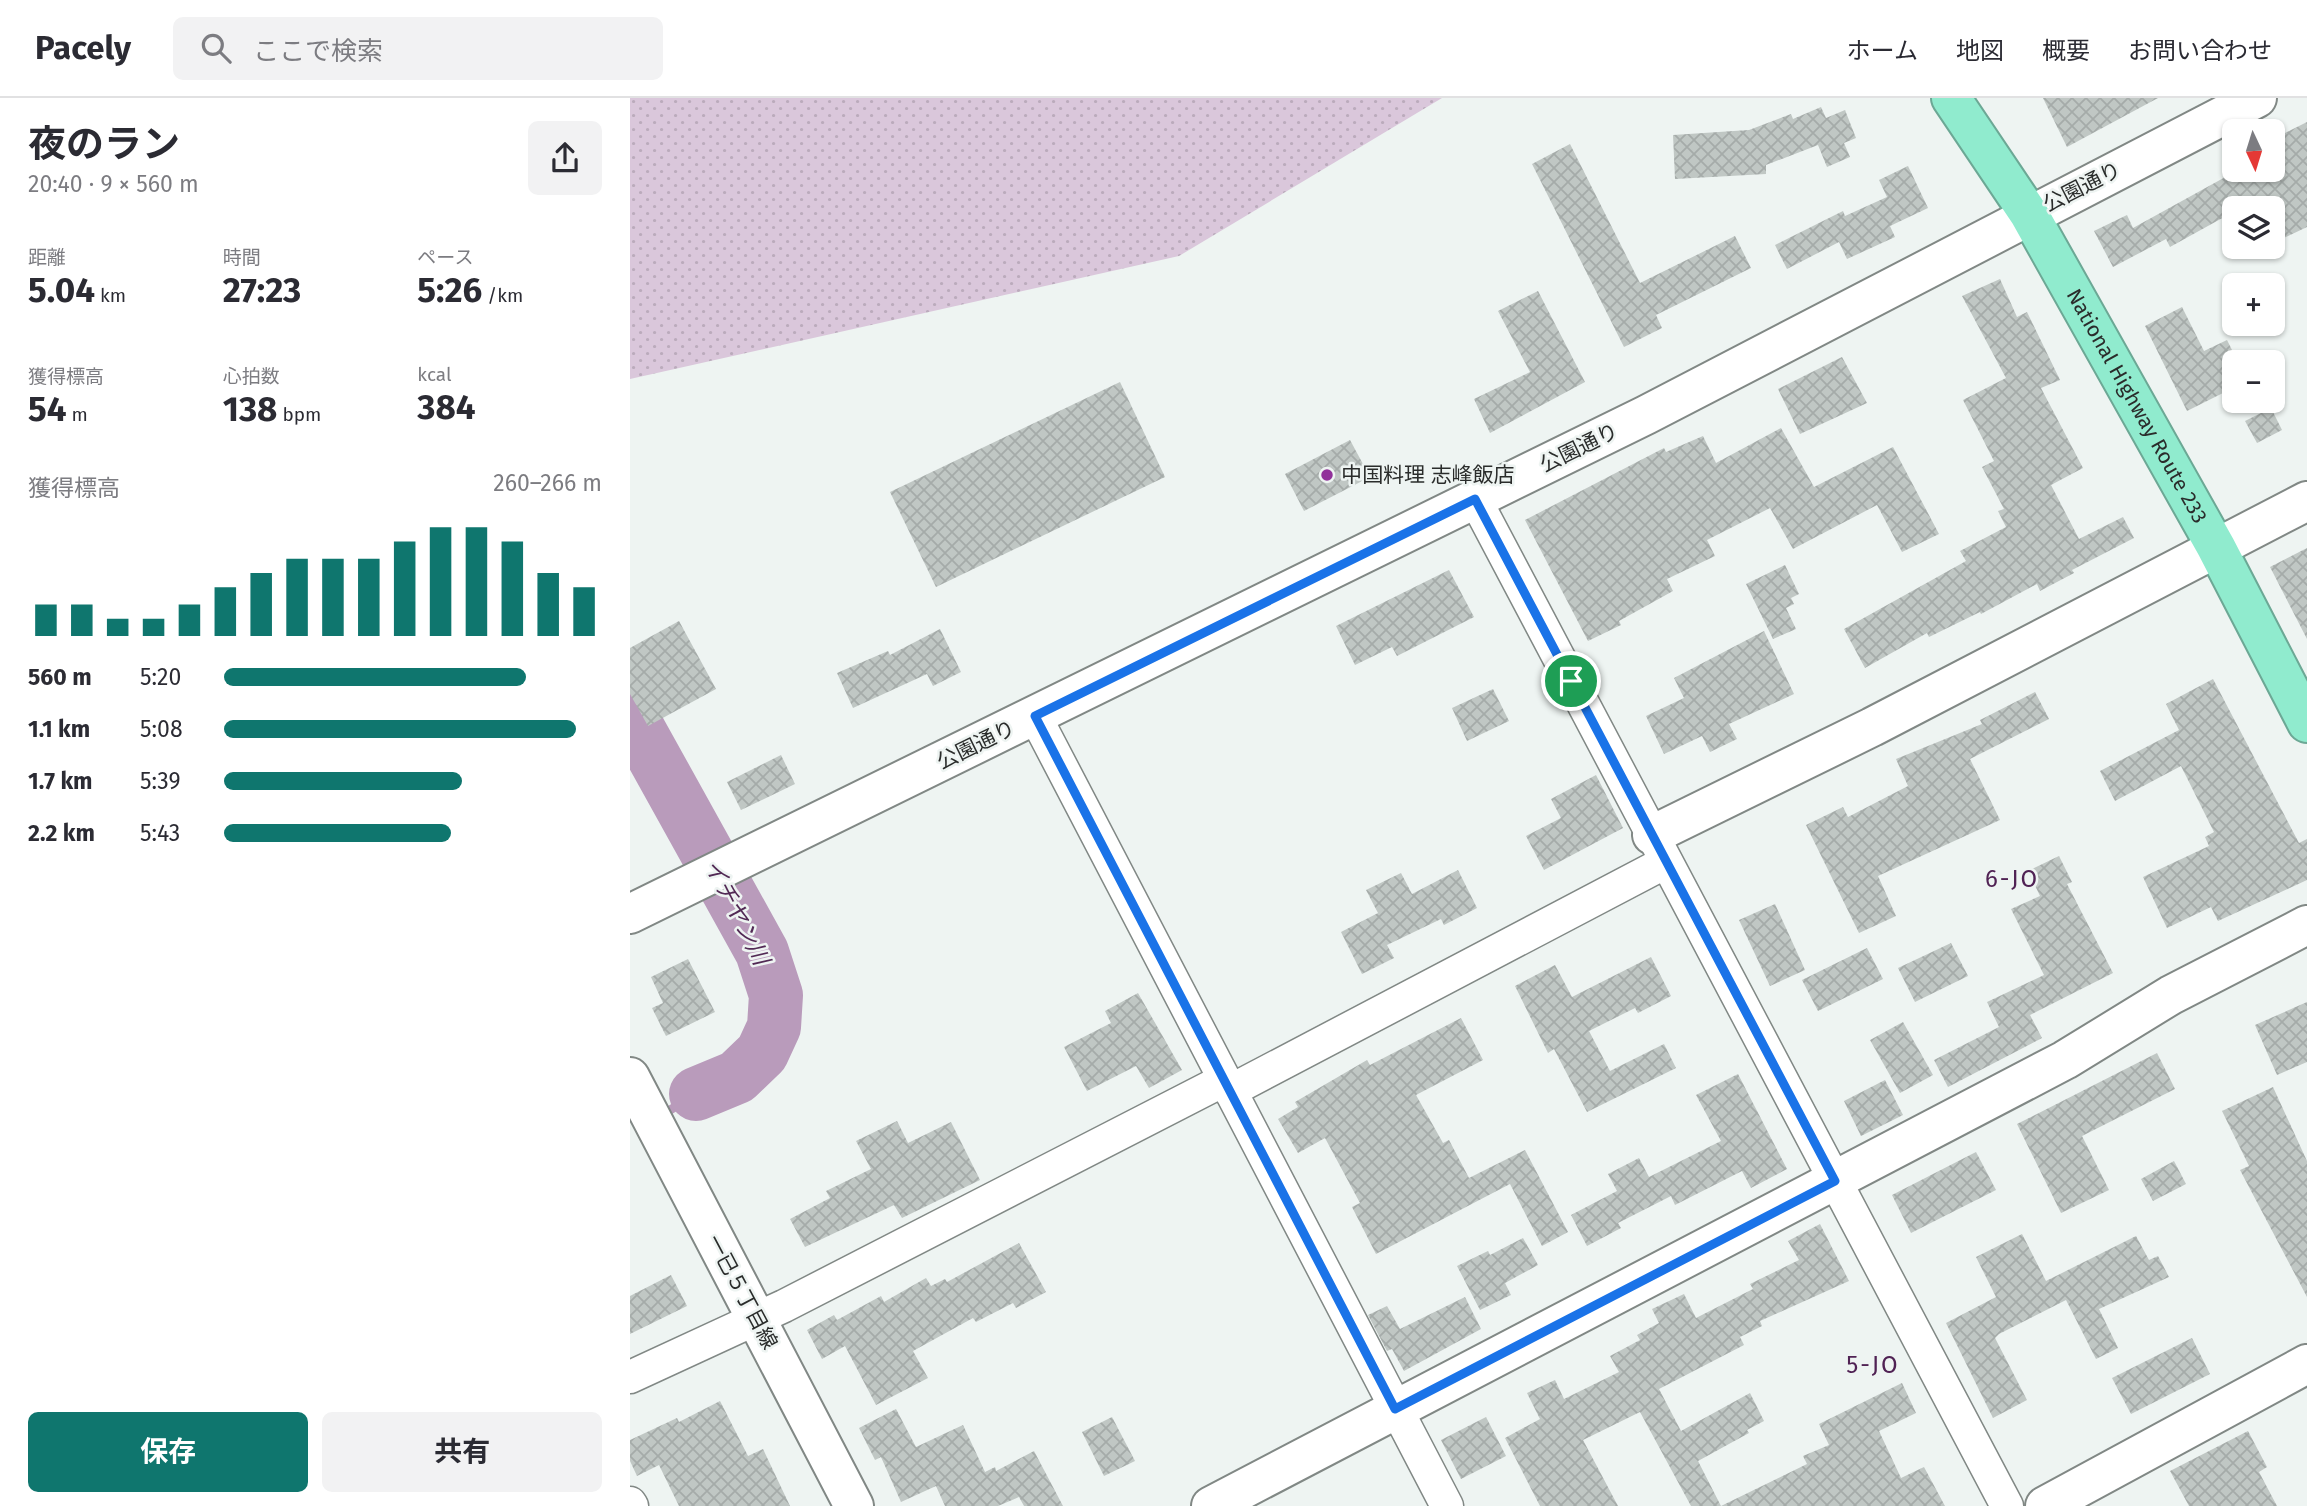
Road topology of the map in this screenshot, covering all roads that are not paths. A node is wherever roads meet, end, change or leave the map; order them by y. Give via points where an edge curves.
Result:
1 (1951, 98) edge
2 (2257, 98) edge
3 (2029, 214) junction
4 (1475, 499) junction
5 (2307, 501) edge
6 (2216, 547) junction
7 (1035, 716) junction
8 (2307, 723) edge
9 (1659, 849) junction
10 (630, 914) edge
11 (2307, 925) edge
12 (630, 1077) edge
13 (1227, 1086) junction
14 (1835, 1181) junction
15 (756, 1318) junction
16 (2307, 1364) edge
17 (630, 1377) edge
18 (1395, 1409) junction
19 (853, 1506) edge
20 (1211, 1506) edge
21 (1447, 1506) edge
22 (2007, 1506) edge
23 (2045, 1506) edge

1 - 3 highway, National Highway Route 233
2 - 3 street, 公園通り
3 - 4 street, 公園通り via 1646,415
3 - 6 highway, National Highway Route 233
4 - 7 street, 公園通り
4 - 9 street
5 - 6 street
6 - 8 highway, National Highway Route 233
6 - 9 street via 1872,727
7 - 10 street, 公園通り
7 - 13 street
9 - 13 street
9 - 14 street
11 - 14 street
12 - 15 street, 一已５丁目線
13 - 15 street
13 - 18 street
14 - 18 street
14 - 22 street
15 - 17 street
15 - 19 street, 一已５丁目線
16 - 23 street
18 - 20 street
18 - 21 street

